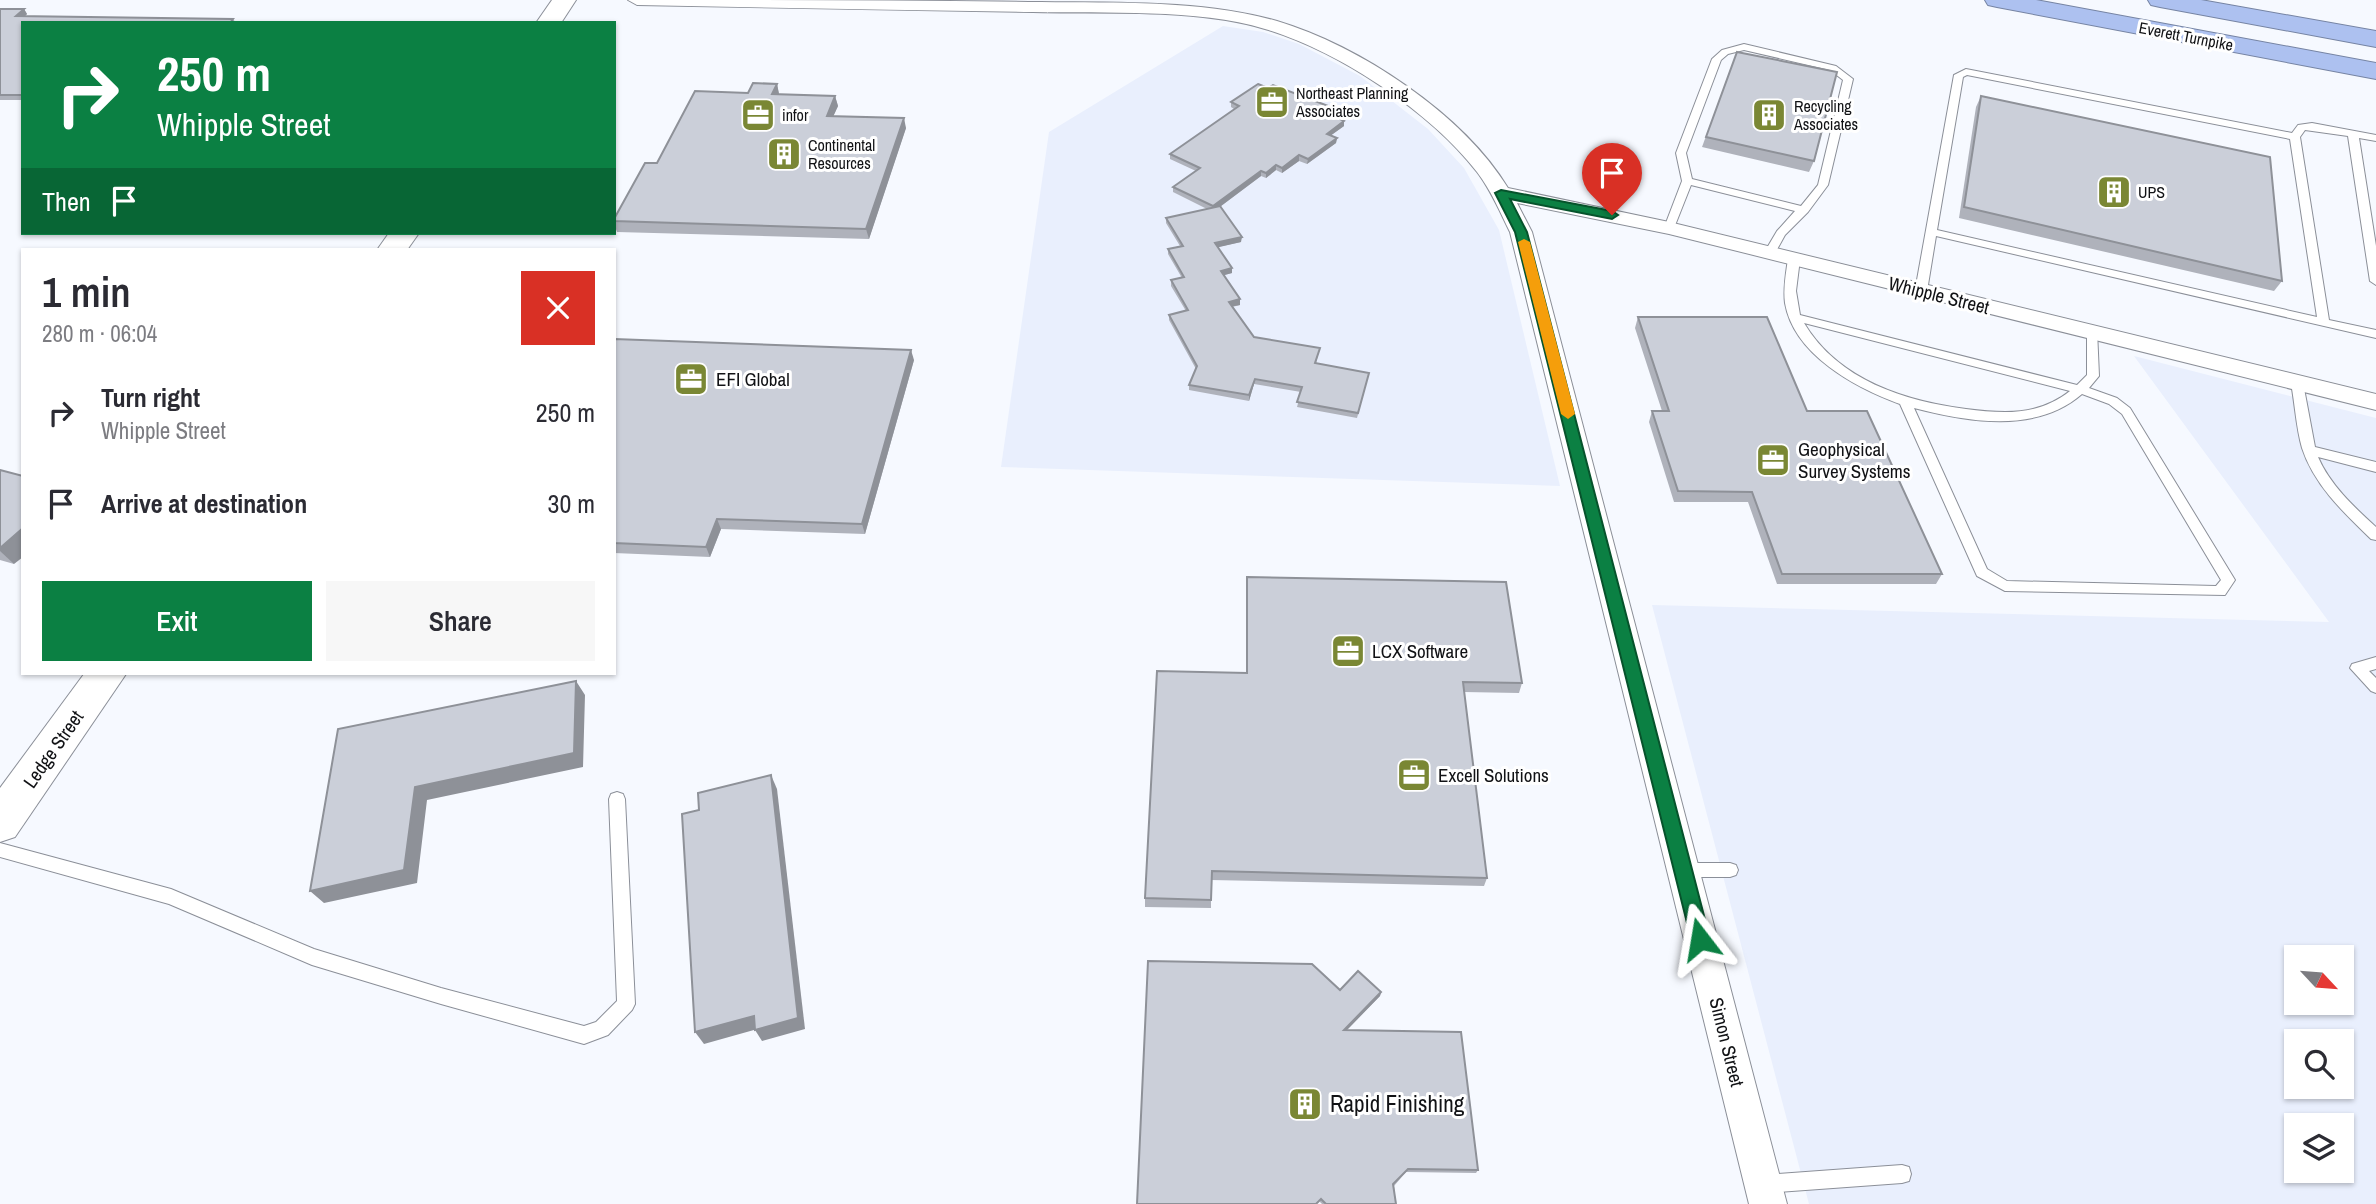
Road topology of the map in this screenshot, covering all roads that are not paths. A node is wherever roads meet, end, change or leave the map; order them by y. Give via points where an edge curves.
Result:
1 (564, 0) edge
2 (637, 0) edge
3 (1997, 0) edge
4 (2160, 0) edge
5 (549, 21) edge
6 (2376, 39) edge
7 (2376, 71) edge
8 (2353, 134) junction
9 (2295, 137) junction
10 (2376, 138) edge
11 (1687, 181) junction
12 (1501, 193) junction
13 (1804, 210) junction
14 (1669, 228) junction
15 (1932, 232) junction
16 (1770, 253) junction
17 (1794, 259) junction
18 (2376, 281) edge
19 (1921, 291) junction
20 (1796, 317) junction
21 (2324, 322) junction
22 (2093, 333) junction
23 (2376, 334) edge
24 (2297, 383) junction
25 (2080, 390) junction
26 (1905, 401) junction
27 (2376, 402) edge
28 (2309, 450) junction
29 (2376, 467) edge
30 (2376, 535) edge
31 (2376, 663) edge
32 (105, 675) edge
33 (2376, 687) edge
34 (617, 799) dead end
35 (0, 823) edge
36 (0, 850) edge
37 (1683, 870) junction
38 (1730, 870) dead end
39 (1902, 1174) dead end
40 (1765, 1194) edge

1 - 5 street
2 - 12 street, Simon Street via 1150,9 1232,16 1309,38 1387,83 1466,147
3 - 7 highway, Everett Turnpike
4 - 6 highway, Everett Turnpike
8 - 9 lane via 2312,126 2302,127
8 - 10 lane
8 - 18 lane
9 - 15 lane via 1966,72 1959,75
9 - 21 lane
11 - 13 lane
11 - 13 lane via 1681,153 1717,59 1744,47 1782,55 1833,68 1848,79 1823,185
11 - 14 lane
12 - 14 street, Whipple Street
12 - 37 street, Simon Street via 1521,232
13 - 16 lane via 1776,236
14 - 16 street, Whipple Street
15 - 19 lane
15 - 21 lane
16 - 17 street, Whipple Street
17 - 19 street, Whipple Street
17 - 20 lane via 1790,285
19 - 22 street, Whipple Street
20 - 25 lane
20 - 26 lane via 1830,363
21 - 23 lane
22 - 24 street, Whipple Street
22 - 25 lane via 2093,376
24 - 27 street, Whipple Street
24 - 28 lane
25 - 26 lane via 2050,410 2012,416 1958,412
25 - 26 lane via 2113,401 2126,411 2228,580 2220,591 2005,586 1982,572
28 - 29 lane
28 - 30 lane via 2346,508
31 - 33 lane via 2357,668
32 - 35 street, Ledge Street
34 - 36 lane via 626,1004 602,1029 584,1035 324,960 171,897
37 - 38 lane
37 - 40 street, Simon Street
39 - 40 lane

